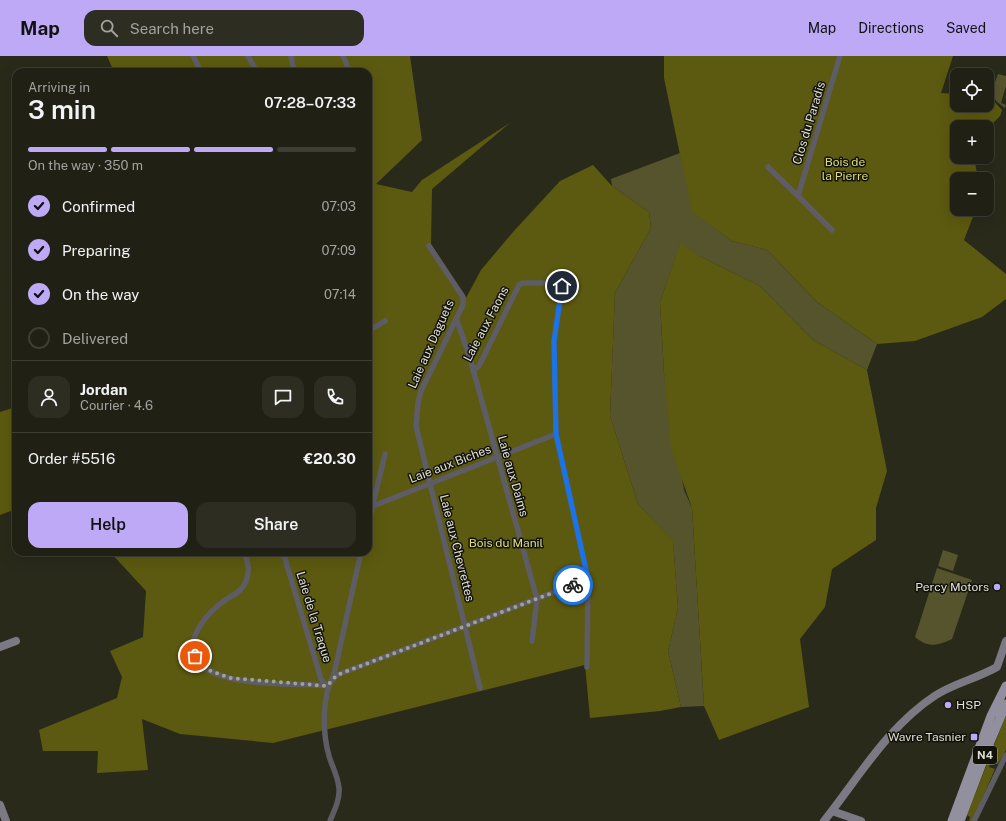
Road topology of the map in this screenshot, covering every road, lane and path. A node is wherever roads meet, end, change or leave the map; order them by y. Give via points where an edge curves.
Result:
1 (193, 56) edge
2 (248, 56) edge
3 (291, 56) edge
4 (343, 56) edge
5 (840, 56) edge
6 (199, 68) edge
7 (255, 68) edge
8 (293, 68) edge
9 (348, 68) edge
10 (768, 167) dead end
11 (798, 196) junction
12 (832, 230) dead end
13 (429, 246) dead end
14 (456, 318) junction
15 (385, 321) dead end
16 (372, 329) edge
17 (473, 371) junction
18 (417, 413) joint
19 (556, 434) junction
20 (386, 454) dead end
21 (497, 459) junction
22 (429, 484) junction
23 (372, 503) edge
24 (372, 507) edge
25 (244, 556) edge
26 (284, 556) edge
27 (360, 556) edge
28 (588, 579) junction
29 (537, 599) junction
30 (466, 627) junction
31 (16, 641) dead end
32 (532, 641) dead end
33 (1006, 641) edge
34 (0, 647) edge
35 (587, 667) dead end
36 (327, 686) junction
37 (1006, 686) edge
38 (480, 688) dead end
39 (1006, 704) edge
40 (1006, 755) edge
41 (0, 805) edge
42 (832, 811) junction
43 (6, 821) edge
44 (330, 821) edge
45 (824, 821) edge
46 (861, 821) edge
47 (952, 821) edge
48 (960, 821) edge
49 (974, 821) edge

1 - 6 street
2 - 7 street
3 - 8 street
4 - 9 street
5 - 11 street, Clos du Paradis
10 - 11 street
11 - 12 street
13 - 14 street, Laie aux Daguets via 463,297
14 - 17 street, Laie aux Daims
14 - 18 street, Laie aux Daguets via 421,391
15 - 16 street
17 - 19 street, Laie aux Faons via 485,355 519,285 523,282 560,283 562,286 554,341
17 - 21 street, Laie aux Daims
18 - 22 street, Laie aux Chevrettes via 417,434
19 - 21 street, Laie aux Biches
19 - 28 street, Laie aux Faons
20 - 23 street
21 - 22 street, Laie aux Biches
21 - 29 street, Laie aux Daims
22 - 24 street, Laie aux Biches
22 - 30 street, Laie aux Chevrettes
25 - 36 street via 248,570 245,584 239,592 217,606 200,626 194,642 195,656 208,670 230,678
26 - 36 street, Laie de la Traque via 321,679
27 - 36 street via 334,674
28 - 29 street
28 - 35 street, Laie aux Faons
29 - 30 street
29 - 32 street, Laie aux Daims
30 - 36 street via 337,675
30 - 38 street, Laie aux Chevrettes
31 - 34 street
33 - 42 street via 997,667 936,694 917,709 870,758
36 - 44 street via 326,735 339,788 338,801
37 - 47 main road, N4 via 991,716
39 - 48 main road, N4
40 - 49 street
41 - 43 street
42 - 45 street
42 - 46 street

